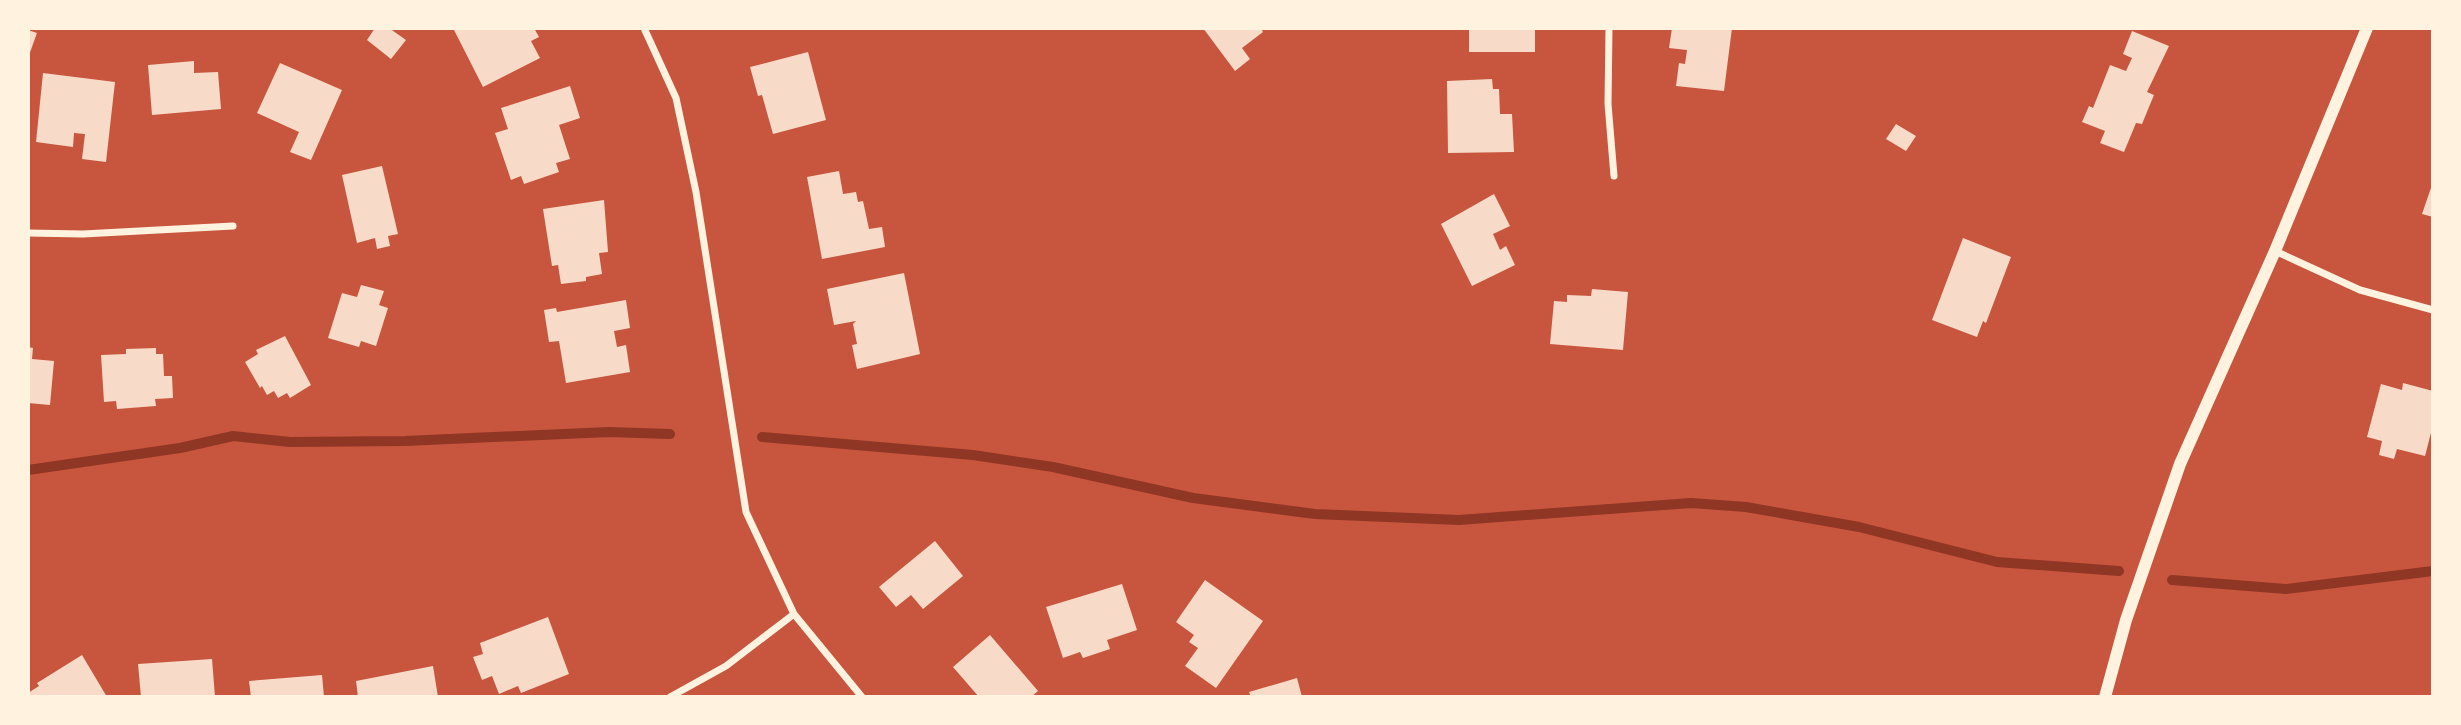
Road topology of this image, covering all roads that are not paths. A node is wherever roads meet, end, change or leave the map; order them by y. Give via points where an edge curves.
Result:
1 (644, 28) edge
2 (1609, 28) edge
3 (2367, 28) edge
4 (1614, 176) dead end
5 (233, 226) dead end
6 (28, 233) edge
7 (2275, 251) junction
8 (2433, 310) edge
9 (794, 614) junction
10 (670, 697) edge
11 (862, 697) edge
12 (2105, 697) edge

1 - 9 street via 676,98 696,192 746,512
2 - 4 street via 1608,104
3 - 7 street
5 - 6 street
7 - 8 street via 2360,290
7 - 12 street via 2180,464
9 - 10 street via 726,666
9 - 11 street

